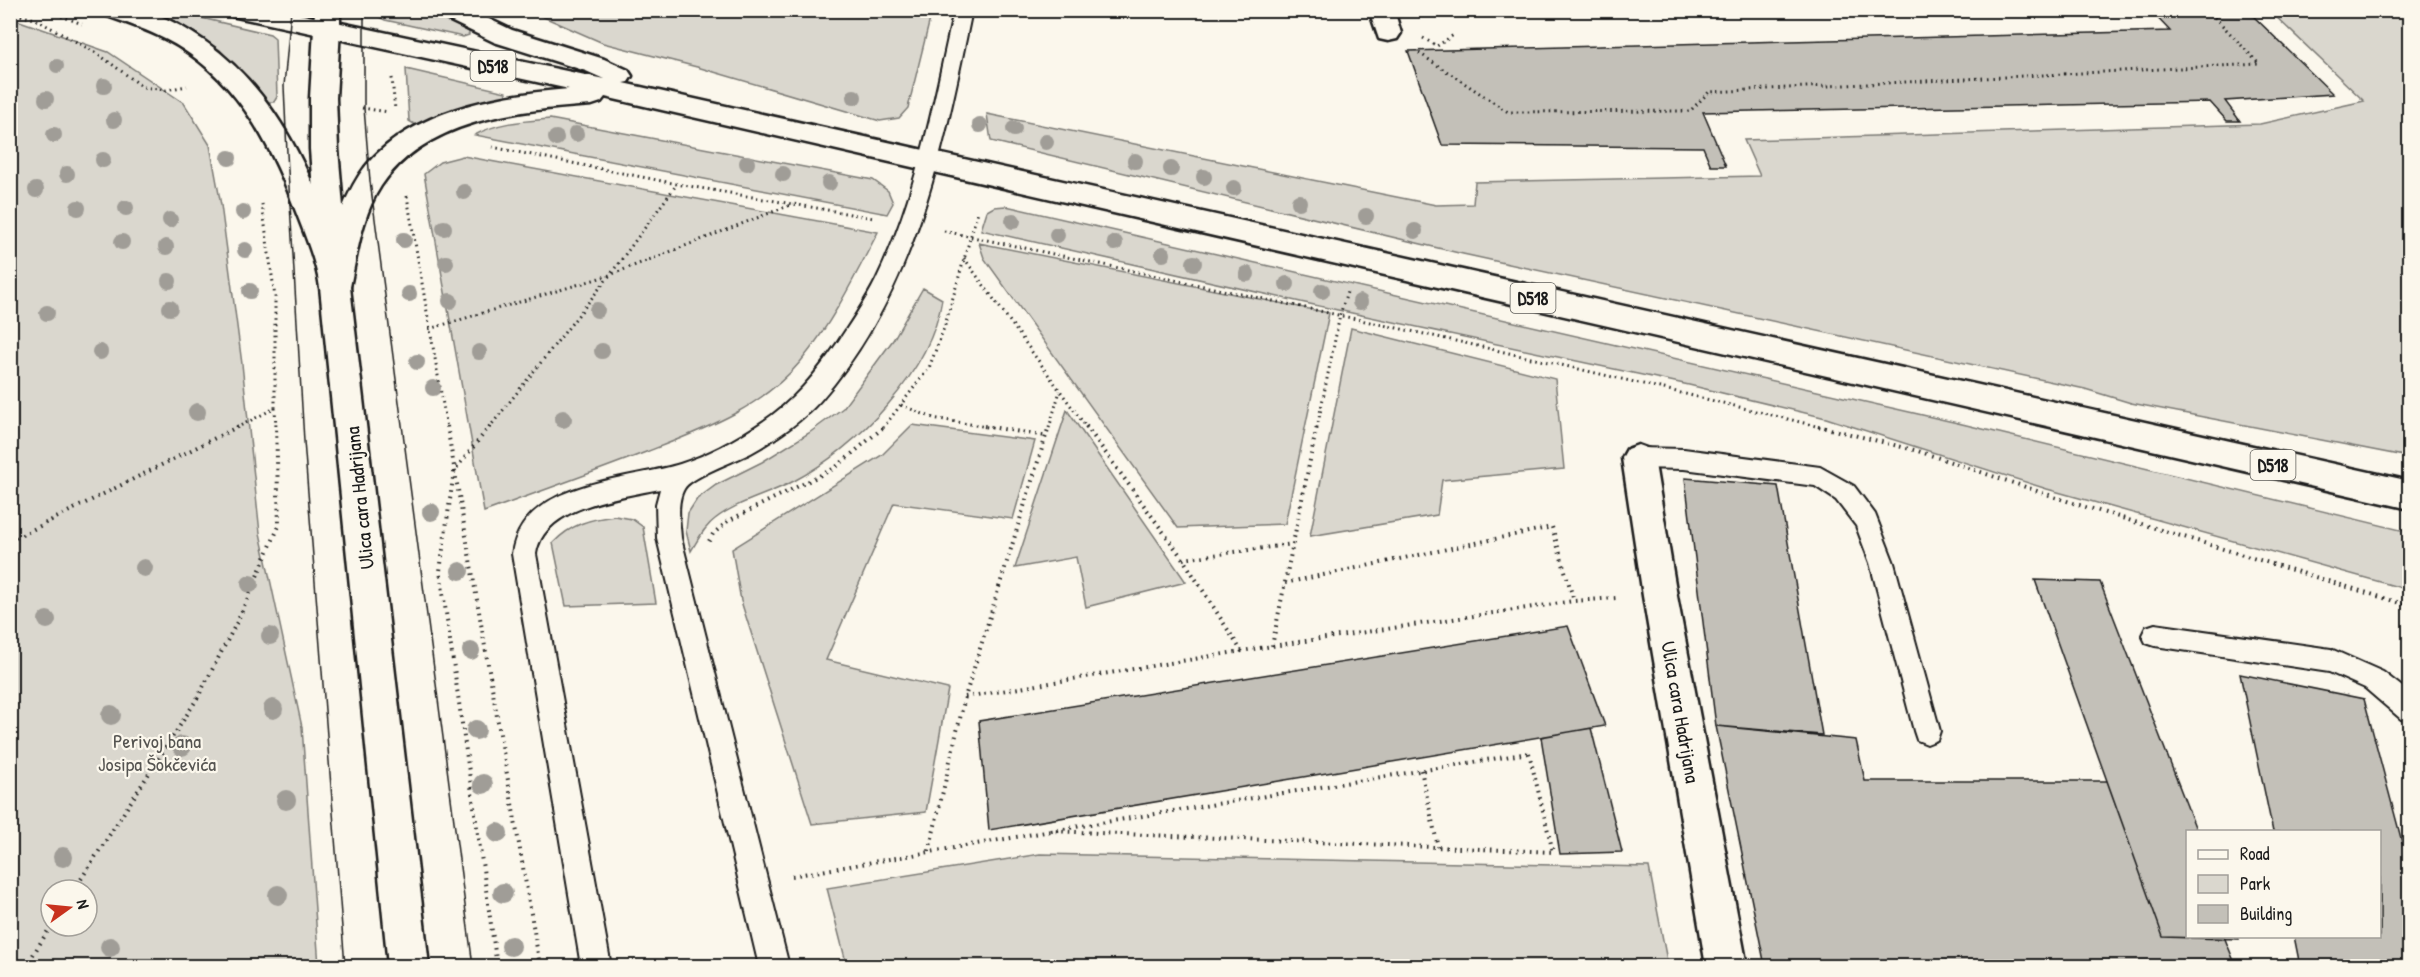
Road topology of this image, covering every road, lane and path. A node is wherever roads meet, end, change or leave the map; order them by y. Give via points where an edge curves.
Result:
1 (46, 10) edge
2 (116, 10) edge
3 (241, 10) edge
4 (448, 10) edge
5 (963, 10) edge
6 (2208, 10) edge
7 (10, 13) edge
8 (328, 20) edge
9 (1384, 22) edge
10 (86, 26) dead end
11 (1417, 34) dead end
12 (1455, 34) dead end
13 (389, 44) junction
14 (180, 80) dead end
15 (188, 86) junction
16 (194, 92) dead end
17 (631, 94) junction
18 (660, 100) junction
19 (407, 144) junction
20 (489, 147) dead end
21 (929, 161) junction
22 (677, 184) junction
23 (261, 199) dead end
24 (793, 204) junction
25 (978, 212) dead end
26 (909, 224) junction
27 (970, 236) junction
28 (964, 257) junction
29 (610, 275) junction
30 (335, 287) junction
31 (1348, 289) dead end
32 (1340, 315) junction
33 (429, 330) junction
34 (1061, 390) junction
35 (901, 405) junction
36 (275, 408) junction
37 (1046, 436) junction
38 (1638, 458) joint
39 (454, 471) junction
40 (681, 474) junction
41 (2409, 495) edge
42 (10, 542) edge
43 (707, 542) dead end
44 (1293, 544) junction
45 (1183, 559) junction
46 (1285, 583) junction
47 (1660, 596) junction
48 (1574, 601) junction
49 (2409, 606) edge
50 (2155, 635) dead end
51 (1272, 646) junction
52 (1242, 652) junction
53 (965, 697) junction
54 (2409, 710) edge
55 (1927, 731) dead end
56 (1421, 770) junction
57 (1049, 831) junction
58 (1438, 847) junction
59 (929, 851) junction
60 (785, 877) dead end
61 (82, 878) edge
62 (44, 938) edge
63 (26, 966) edge
64 (408, 966) edge
65 (497, 966) edge
66 (540, 966) edge
67 (596, 966) edge
68 (774, 966) edge
69 (1727, 966) edge

1 - 10 path
2 - 30 main road via 182,37 243,85 286,153 312,213
3 - 8 main road, D518
4 - 18 main road via 503,36 595,65
5 - 21 lane
6 - 9 path via 2259,64 1709,92 1690,111 1508,112
7 - 15 path via 35,19 88,48 143,87 166,90
8 - 13 main road, D518
8 - 30 main road, Ulica cara Hadrijana via 324,149
11 - 12 path via 1437,46
13 - 17 main road, D518
13 - 19 path via 395,113
14 - 15 path
15 - 16 path
17 - 18 main road, D518
17 - 19 main road via 492,109 438,126
18 - 21 main road, D518
19 - 30 main road via 370,181 356,210
19 - 33 path via 414,157 406,186
20 - 22 path
21 - 26 lane
21 - 41 main road, D518
22 - 24 path
22 - 29 path
23 - 36 path via 275,297
24 - 26 path
24 - 29 path
25 - 27 path
26 - 27 path
26 - 40 lane via 867,316 800,406 770,430
27 - 28 path
27 - 32 path
28 - 34 path
28 - 35 path via 929,368
29 - 33 path
29 - 39 path
30 - 64 main road, Ulica cara Hadrijana
31 - 32 path
32 - 44 path
32 - 49 path via 1694,395 1918,451
33 - 39 path
34 - 37 path
34 - 45 path
35 - 37 path via 933,418
35 - 43 path via 887,424 835,468 728,521
36 - 42 path
36 - 61 path via 279,526 238,620 196,699
37 - 53 path
38 - 47 main road, Ulica cara Hadrijana
38 - 55 lane via 1684,459 1820,477 1845,493 1866,521 1881,563
39 - 65 path via 440,570
39 - 66 path
40 - 67 lane via 611,490 543,516 528,534 524,554
40 - 68 lane via 670,487 669,538
44 - 45 path
44 - 46 path
45 - 52 path
46 - 48 path via 1552,527
46 - 51 path
47 - 48 path
47 - 69 main road, Ulica cara Hadrijana
48 - 51 path
50 - 54 lane via 2331,661 2374,680
51 - 52 path
52 - 53 path
53 - 59 path
56 - 57 path
56 - 58 path
56 - 58 path via 1529,753 1553,852
57 - 58 path
57 - 59 path
59 - 60 path
62 - 63 path

